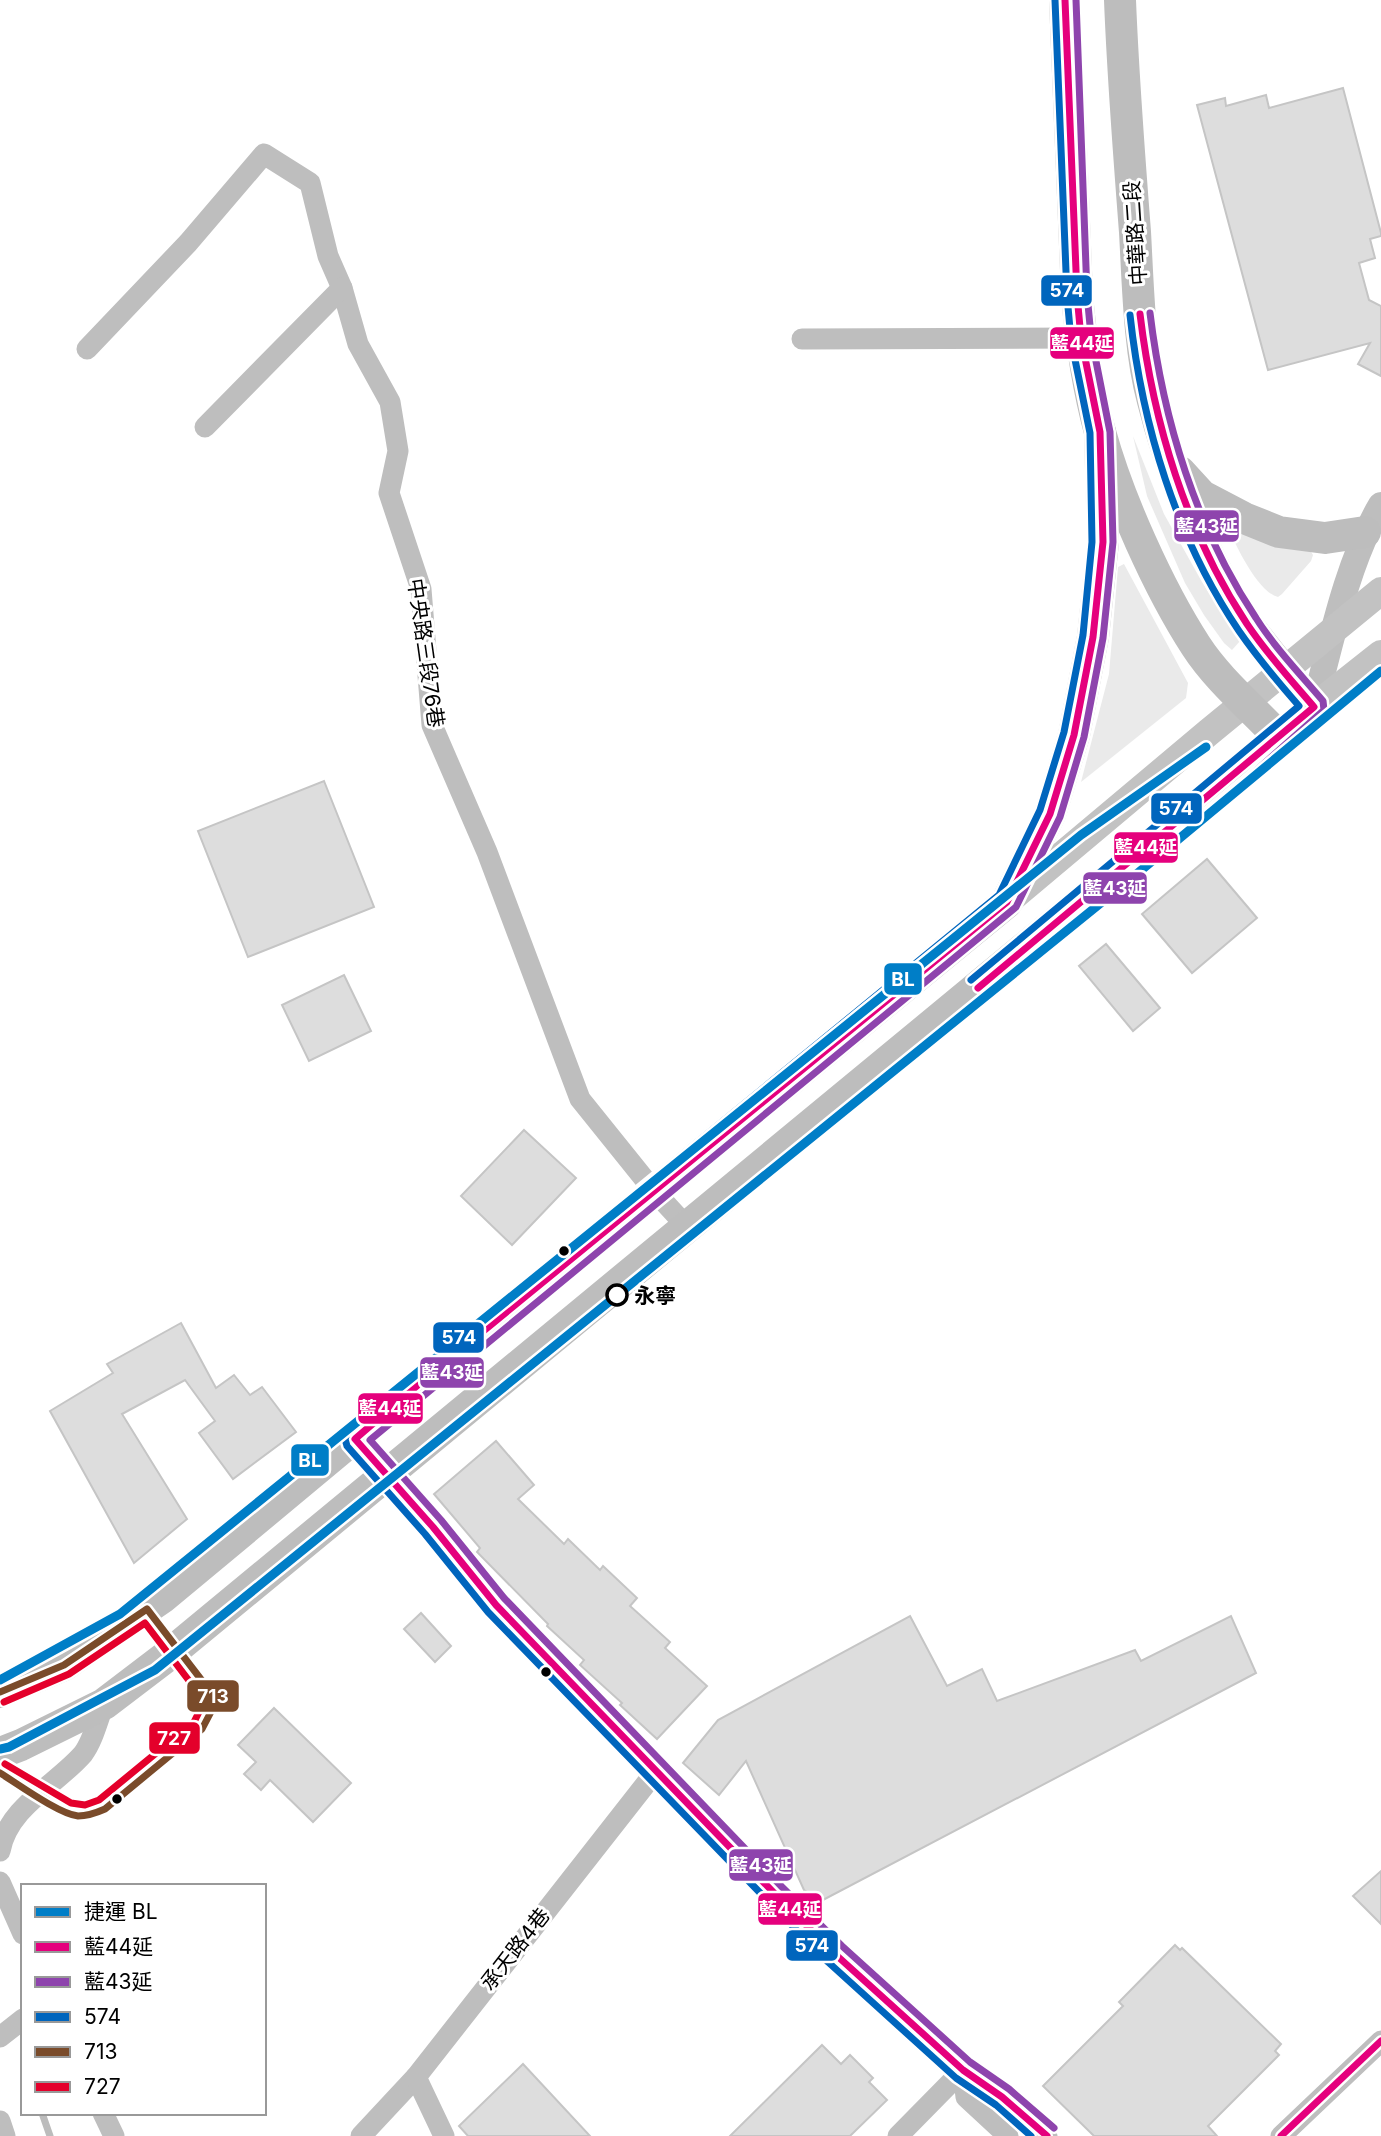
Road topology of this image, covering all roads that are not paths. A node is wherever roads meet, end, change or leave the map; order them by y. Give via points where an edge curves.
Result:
1 (1065, 0) edge
2 (1120, 0) edge
3 (342, 288) junction
4 (1081, 338) junction
5 (802, 339) dead end
6 (87, 349) dead end
7 (205, 427) dead end
8 (1100, 432) junction
9 (1172, 463) junction
10 (1381, 505) edge
11 (1365, 532) junction
12 (1381, 591) edge
13 (1334, 629) junction
14 (1381, 654) edge
15 (1283, 671) junction
16 (1245, 701) junction
17 (1314, 706) junction
18 (1279, 737) junction
19 (1007, 902) junction
20 (654, 1191) junction
21 (688, 1228) junction
22 (355, 1439) junction
23 (386, 1476) junction
24 (147, 1609) junction
25 (177, 1648) junction
26 (0, 1692) edge
27 (104, 1704) junction
28 (0, 1753) edge
29 (656, 1771) junction
30 (0, 1852) edge
31 (0, 1882) edge
32 (21, 1929) edge
33 (21, 2021) edge
34 (0, 2037) edge
35 (1381, 2041) edge
36 (963, 2070) junction
37 (416, 2077) junction
38 (104, 2115) edge
39 (0, 2121) edge
40 (5, 2136) edge
41 (114, 2136) edge
42 (361, 2136) edge
43 (444, 2136) edge
44 (898, 2136) edge
45 (1008, 2136) edge
46 (1047, 2136) edge
47 (1281, 2136) edge

1 - 4 main road
2 - 9 main road, 中華路二段 via 1140,320 1152,399
3 - 6 street, 中央路三段76巷 via 328,256 310,183 264,154 188,243
3 - 7 street
3 - 20 street, 中央路三段76巷 via 358,344 390,402 398,451 389,493 421,589 432,724 487,852 580,1099
4 - 5 street
4 - 8 main road
8 - 16 main road via 1126,505 1173,606 1209,663
8 - 19 main road via 1103,542 1093,637 1074,735 1050,814
9 - 11 main road via 1202,496 1279,531 1325,538
9 - 15 main road, 中華路二段 via 1220,577
10 - 11 street
11 - 13 street
12 - 13 main road
13 - 15 main road
13 - 17 street
14 - 17 main road
15 - 16 main road
15 - 17 main road, 中華路二段
16 - 18 main road
16 - 19 main road
17 - 18 main road
18 - 21 main road
19 - 20 main road
20 - 21 street, 中央路三段76巷
20 - 22 main road
21 - 23 main road
22 - 23 street
22 - 24 main road
23 - 25 main road
23 - 29 street via 496,1605
24 - 25 main road
24 - 26 main road via 64,1665
25 - 27 main road
27 - 28 main road
27 - 30 street via 85,1752 6,1830
29 - 36 street via 835,1954
29 - 37 street, 承天路4巷
31 - 32 street
33 - 34 street
35 - 47 street
36 - 44 street
36 - 45 street via 966,2097
36 - 46 street
37 - 42 street, 承天路4巷
37 - 43 street
38 - 41 street
39 - 40 street

